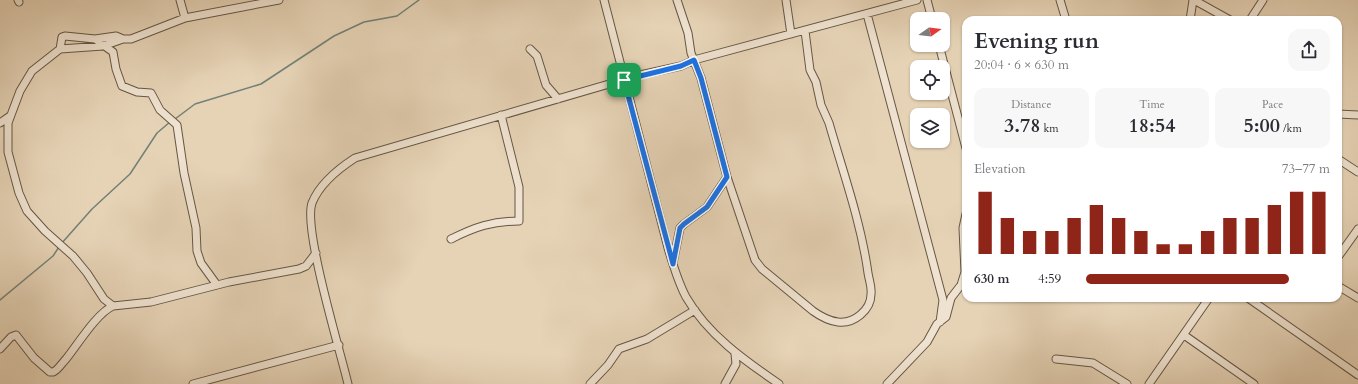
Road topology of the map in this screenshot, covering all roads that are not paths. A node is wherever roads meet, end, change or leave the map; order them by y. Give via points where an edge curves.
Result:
1 (180, 0) edge
2 (279, 0) edge
3 (604, 0) edge
4 (677, 0) edge
5 (786, 0) edge
6 (917, 0) edge
7 (927, 0) edge
8 (1060, 0) edge
9 (1194, 0) edge
10 (1263, 0) edge
11 (930, 12) edge
12 (867, 14) junction
13 (1065, 16) edge
14 (1191, 16) edge
15 (1223, 16) edge
16 (1253, 16) edge
17 (185, 18) junction
18 (805, 31) junction
19 (791, 34) junction
20 (95, 39) junction
21 (124, 40) junction
22 (103, 46) junction
23 (60, 49) junction
24 (530, 49) dead end
25 (941, 52) edge
26 (694, 60) junction
27 (624, 80) junction
28 (558, 99) junction
29 (1342, 114) edge
30 (501, 115) junction
31 (1358, 115) edge
32 (10, 116) junction
33 (0, 122) edge
34 (962, 133) edge
35 (1342, 162) edge
36 (1358, 172) edge
37 (727, 177) junction
38 (1358, 229) edge
39 (451, 239) dead end
40 (1342, 251) edge
41 (316, 253) junction
42 (673, 264) junction
43 (217, 285) junction
44 (962, 285) edge
45 (1342, 288) edge
46 (1358, 298) edge
47 (1206, 302) edge
48 (1254, 302) edge
49 (113, 306) junction
50 (695, 310) junction
51 (940, 322) junction
52 (1184, 335) junction
53 (339, 345) junction
54 (0, 350) edge
55 (735, 354) junction
56 (1056, 359) dead end
57 (1358, 374) edge
58 (193, 384) edge
59 (348, 384) edge
60 (590, 384) edge
61 (725, 384) edge
62 (780, 384) edge
63 (887, 384) edge
64 (1127, 384) edge
65 (1150, 384) edge
66 (1254, 384) edge

1 - 17 street
2 - 17 street
3 - 27 street
4 - 26 street
5 - 19 street
6 - 12 street
7 - 11 street
8 - 13 street
9 - 14 street
9 - 15 street
10 - 16 street
12 - 18 street
12 - 51 street via 943,300
17 - 21 street
18 - 19 street
18 - 37 street via 810,70 816,82 820,104 829,123 863,241 871,294 868,307 862,314 839,322 822,317 762,269 755,260
19 - 26 street
20 - 21 street via 116,36
20 - 22 street
20 - 23 street via 65,36 62,37
21 - 22 street
22 - 23 street
22 - 43 street via 113,52 122,86 137,92 151,93 160,110 177,125 196,228 197,251 201,263
23 - 32 street via 32,71
24 - 28 street via 537,56 546,85
25 - 34 street
26 - 27 street via 681,66
26 - 37 street
27 - 28 street
27 - 42 street
28 - 30 street
29 - 31 street
30 - 39 street via 519,188 519,221 498,221 471,228
30 - 41 street via 355,158 334,173 312,204 310,217
32 - 33 street
32 - 49 street via 8,152 19,193 27,211 73,256 104,299
35 - 36 street
37 - 42 street via 707,207 680,228
38 - 40 street
41 - 43 street via 306,266 299,270
41 - 53 street
42 - 50 street via 686,296
43 - 49 street via 151,302
44 - 51 street via 951,298 946,317
45 - 46 street
47 - 52 street
48 - 57 street
49 - 54 street via 101,314 53,372 34,358 16,335
50 - 55 street
50 - 60 street via 647,339 619,349
51 - 63 street via 927,342
52 - 65 street
52 - 66 street
53 - 58 street
53 - 59 street
55 - 61 street via 736,364
55 - 62 street
56 - 64 street via 1093,363

